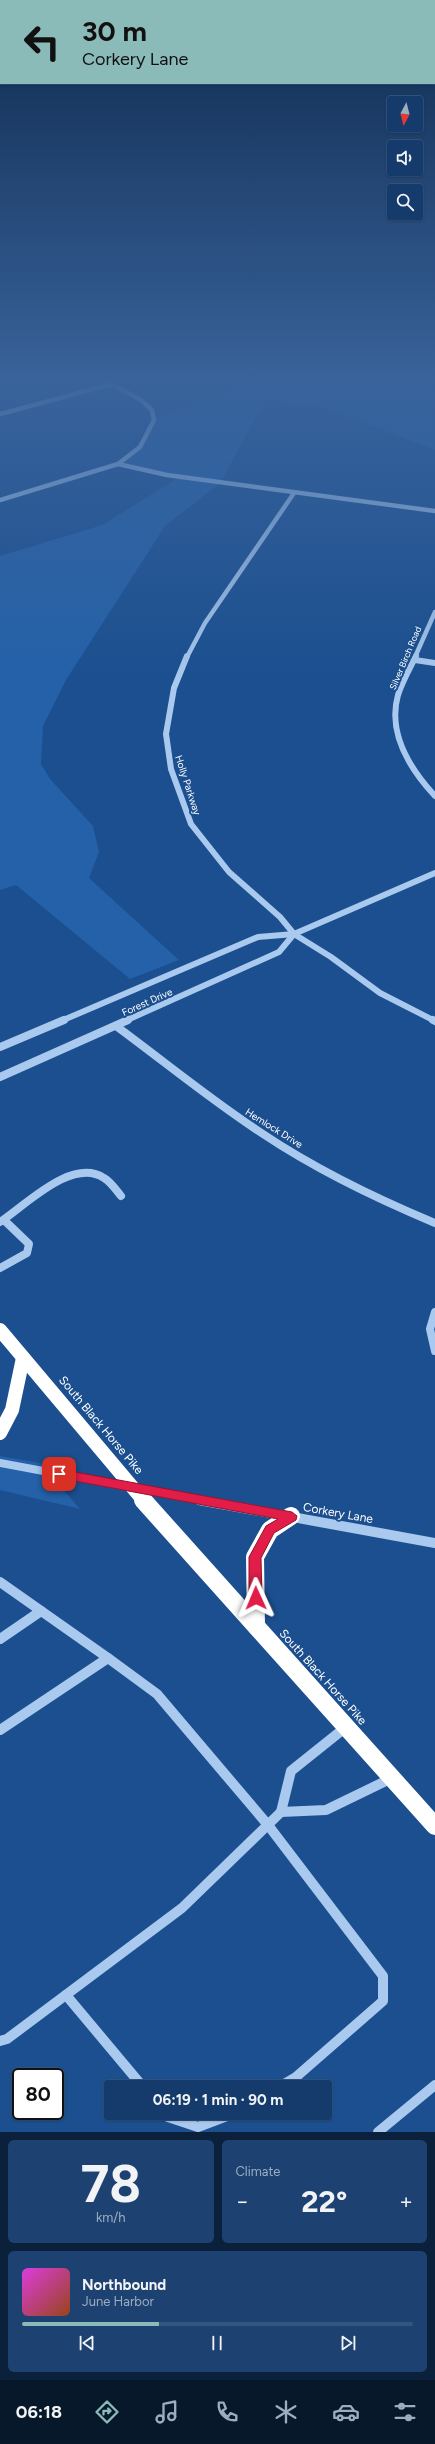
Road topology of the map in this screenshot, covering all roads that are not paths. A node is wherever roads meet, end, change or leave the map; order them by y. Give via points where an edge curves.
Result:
1 (70, 478) edge
2 (192, 478) edge
3 (294, 493) junction
4 (0, 500) edge
5 (435, 511) edge
6 (435, 612) edge
7 (415, 660) junction
8 (435, 663) edge
9 (435, 796) edge
10 (435, 873) edge
11 (294, 934) junction
12 (435, 1021) edge
13 (116, 1026) junction
14 (0, 1047) edge
15 (0, 1077) edge
16 (121, 1196) dead end
17 (2, 1221) edge
18 (435, 1223) edge
19 (0, 1268) edge
20 (435, 1312) edge
21 (0, 1330) edge
22 (435, 1351) edge
23 (24, 1358) junction
24 (0, 1432) edge
25 (0, 1463) edge
26 (132, 1487) junction
27 (292, 1516) junction
28 (435, 1543) edge
29 (0, 1582) edge
30 (41, 1611) junction
31 (256, 1626) junction
32 (0, 1638) edge
33 (108, 1658) junction
34 (346, 1727) junction
35 (0, 1730) edge
36 (392, 1778) junction
37 (281, 1812) junction
38 (268, 1824) junction
39 (435, 1826) edge
40 (66, 1995) junction
41 (0, 2041) edge
42 (137, 2080) edge
43 (291, 2080) edge
44 (435, 2085) edge
45 (177, 2120) edge
46 (216, 2120) edge
47 (378, 2132) edge

1 - 4 street
2 - 3 street
3 - 5 street
3 - 11 street, Holly Parkway via 191,647 176,680 166,734 171,769 191,824 229,872 280,917
6 - 7 street, Silver Birch Road
7 - 8 street
7 - 9 street, Silver Birch Road via 398,696 398,743 417,777
10 - 11 street, Forest Drive
11 - 12 street, Holly Parkway via 380,993
11 - 13 street, Forest Drive via 279,952
11 - 14 street, Forest Drive via 258,937
13 - 15 street, Forest Drive
13 - 18 street, Hemlock Drive via 257,1131 349,1184
16 - 17 street via 103,1178 81,1172 62,1178
17 - 19 street via 29,1244 27,1253
20 - 22 street via 430,1329
21 - 23 highway, South Black Horse Pike
23 - 24 highway via 12,1410
23 - 26 highway, South Black Horse Pike
25 - 26 street, Corkery Lane
26 - 27 street, Corkery Lane
26 - 31 highway, South Black Horse Pike
27 - 28 street, Corkery Lane
27 - 31 highway via 270,1530 255,1557
29 - 30 street
30 - 32 street
30 - 33 street
31 - 34 highway, South Black Horse Pike
33 - 35 street
33 - 38 street via 157,1694
34 - 36 highway, South Black Horse Pike
34 - 37 street via 291,1771
36 - 37 street via 326,1810
36 - 39 highway, South Black Horse Pike
37 - 38 street
38 - 40 street via 182,1908
38 - 43 street via 382,1976 383,2001
40 - 41 street via 7,2039
40 - 42 street
44 - 47 street
45 - 46 street via 198,2127

